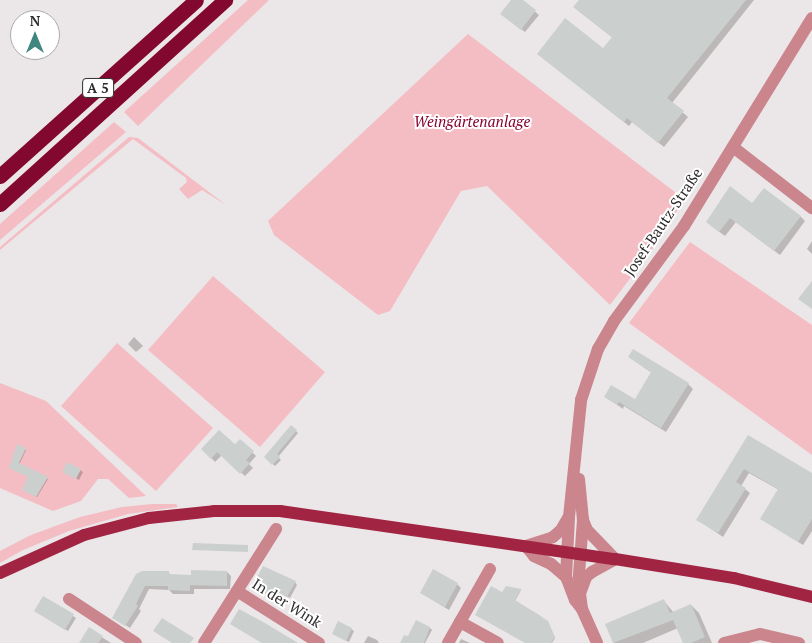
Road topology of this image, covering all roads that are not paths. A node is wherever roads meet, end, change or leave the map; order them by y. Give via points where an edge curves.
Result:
1 (196, 0) edge
2 (226, 0) edge
3 (812, 18) edge
4 (732, 147) junction
5 (0, 176) edge
6 (0, 204) edge
7 (812, 208) edge
8 (577, 457) junction
9 (569, 517) junction
10 (583, 520) junction
11 (276, 529) dead end
12 (526, 546) junction
13 (575, 553) junction
14 (615, 559) junction
15 (490, 569) dead end
16 (0, 572) edge
17 (566, 577) junction
18 (237, 591) junction
19 (580, 593) junction
20 (812, 597) edge
21 (70, 599) dead end
22 (582, 609) junction
23 (460, 622) junction
24 (136, 643) edge
25 (204, 643) edge
26 (319, 643) edge
27 (448, 643) edge
28 (498, 643) edge
29 (597, 643) edge
30 (724, 643) edge
31 (799, 643) edge

1 - 5 highway, A 5
2 - 6 highway, A 5
3 - 4 street, Josef-Bautz-Straße
4 - 7 street
4 - 8 street, Josef-Bautz-Straße via 684,226 614,321 598,349 581,400
8 - 9 street, Josef-Bautz-Straße
8 - 10 street, Josef-Bautz-Straße
9 - 12 street via 553,537
9 - 13 street, Josef-Bautz-Straße
10 - 13 street, Josef-Bautz-Straße
10 - 14 street, Josef-Bautz-Straße via 587,530
11 - 18 street
12 - 13 main road
12 - 16 main road via 308,513 214,510 149,518 84,535
12 - 17 street via 534,556 551,564
13 - 14 main road
13 - 17 street, Josef-Bautz-Straße
13 - 19 street, Josef-Bautz-Straße
14 - 19 street via 586,577
14 - 20 main road via 734,578
15 - 23 street
17 - 22 street, Josef-Bautz-Straße
18 - 25 street
18 - 26 street, In der Wink
19 - 22 street, Josef-Bautz-Straße
21 - 24 street
22 - 29 street, Josef-Bautz-Straße
23 - 27 street
23 - 28 street
30 - 31 street via 760,634

